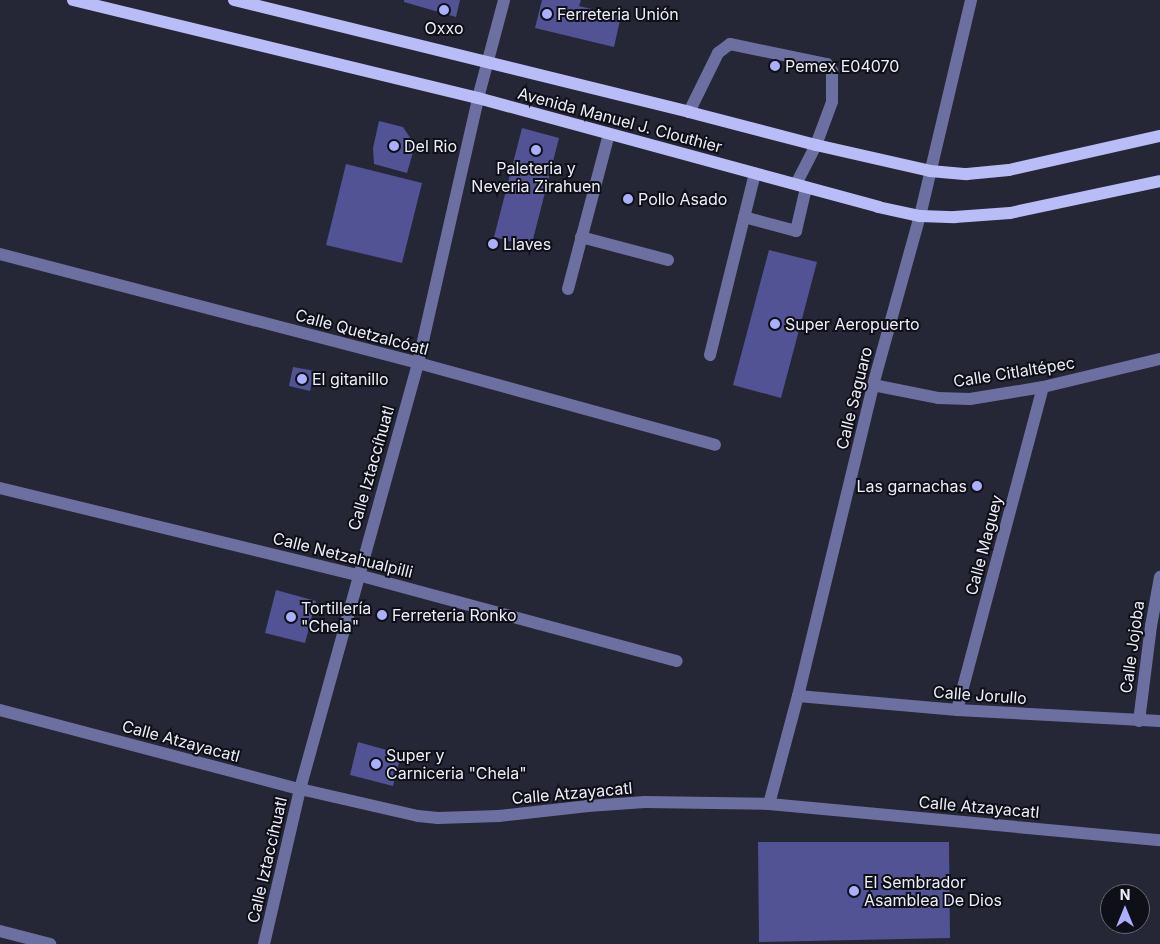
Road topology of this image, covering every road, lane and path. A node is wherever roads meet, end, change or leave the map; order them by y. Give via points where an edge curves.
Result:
1 (73, 0) edge
2 (234, 0) edge
3 (504, 0) edge
4 (971, 0) edge
5 (488, 62) junction
6 (478, 98) junction
7 (689, 112) junction
8 (609, 134) junction
9 (1160, 136) edge
10 (816, 145) junction
11 (930, 171) junction
12 (755, 173) junction
13 (1160, 181) edge
14 (801, 186) junction
15 (920, 216) junction
16 (744, 217) junction
17 (581, 237) junction
18 (0, 254) edge
19 (668, 260) dead end
20 (568, 289) dead end
21 (710, 355) dead end
22 (1160, 359) edge
23 (418, 363) junction
24 (873, 385) junction
25 (1043, 387) junction
26 (716, 446) dead end
27 (0, 488) edge
28 (358, 575) junction
29 (1160, 577) edge
30 (677, 661) dead end
31 (798, 696) junction
32 (0, 710) edge
33 (957, 710) junction
34 (1139, 720) junction
35 (1160, 721) edge
36 (300, 789) junction
37 (769, 804) junction
38 (1160, 840) edge
39 (0, 931) edge
40 (50, 944) edge
41 (264, 944) edge

1 - 6 main road, Avenida Manuel J. Clouthier
2 - 5 main road, Avenida Manuel J. Clouthier
3 - 5 street, Calle Iztaccíhuatl
4 - 11 street, Calle Saguaro
5 - 6 street, Calle Iztaccíhuatl
5 - 7 main road, Avenida Manuel J. Clouthier
6 - 8 main road, Avenida Manuel J. Clouthier
6 - 23 street, Calle Iztaccíhuatl
7 - 10 main road, Avenida Manuel J. Clouthier
7 - 10 street via 718,52 730,44 827,64 832,71 832,102
8 - 12 main road, Avenida Manuel J. Clouthier
8 - 17 street
9 - 11 main road, Avenida Manuel J. Clouthier via 1009,170 967,174
10 - 11 main road, Avenida Manuel J. Clouthier
10 - 14 street
11 - 15 street, Calle Saguaro
12 - 14 main road, Avenida Manuel J. Clouthier
12 - 16 street
13 - 15 main road, Avenida Manuel J. Clouthier via 1010,213
14 - 15 main road, Avenida Manuel J. Clouthier
14 - 16 street via 796,231
15 - 24 street, Calle Saguaro
16 - 21 street
17 - 19 street
17 - 20 street
18 - 23 street, Calle Quetzalcóatl
22 - 25 street, Calle Citlaltépec
23 - 26 street, Calle Quetzalcóatl
23 - 28 street, Calle Iztaccíhuatl
24 - 25 street, Calle Citlaltépec via 955,400
24 - 31 street, Calle Saguaro
25 - 33 street, Calle Maguey
27 - 28 street, Calle Netzahualpilli
28 - 30 street, Calle Netzahualpilli
28 - 36 street, Calle Iztaccíhuatl
29 - 34 street, Calle Jojoba
31 - 33 street, Calle Jorullo
31 - 37 street, Calle Saguaro
32 - 36 street, Calle Atzayacatl
33 - 34 street, Calle Jorullo
34 - 35 street, Calle Jorullo
36 - 37 street, Calle Atzayacatl via 401,814 438,818 499,816 645,802
36 - 41 street, Calle Iztaccíhuatl
37 - 38 street, Calle Atzayacatl
39 - 40 street

